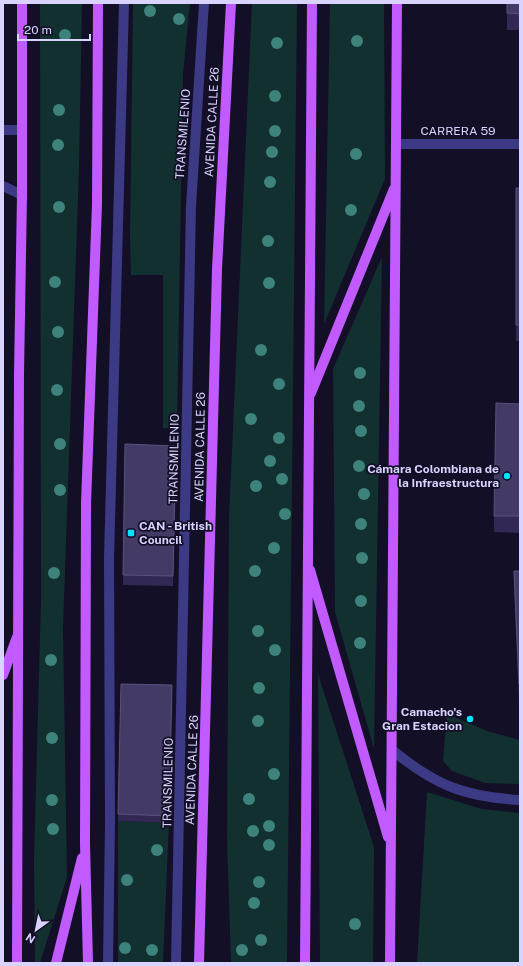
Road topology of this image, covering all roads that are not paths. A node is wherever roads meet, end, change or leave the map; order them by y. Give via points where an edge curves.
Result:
1 (22, 3) edge
2 (98, 3) edge
3 (124, 3) edge
4 (204, 3) edge
5 (231, 3) edge
6 (312, 3) edge
7 (397, 3) edge
8 (3, 130) edge
9 (22, 130) junction
10 (396, 144) junction
11 (520, 144) edge
12 (396, 184) junction
13 (3, 186) edge
14 (22, 195) junction
15 (309, 398) junction
16 (307, 559) junction
17 (20, 630) junction
18 (3, 675) edge
19 (392, 750) junction
20 (520, 800) edge
21 (85, 844) junction
22 (391, 849) junction
23 (18, 963) edge
24 (56, 963) edge
25 (88, 963) edge
26 (108, 963) edge
27 (176, 963) edge
28 (199, 963) edge
29 (305, 963) edge
30 (390, 963) edge

1 - 9 main road
2 - 21 main road via 96,204 86,504
3 - 26 street via 109,558
4 - 27 street, TRANSMILENIO via 191,206
5 - 28 main road, AVENIDA CALLE 26 via 217,270
6 - 15 main road
7 - 10 main road
8 - 9 street
9 - 14 main road
10 - 11 street, CARRERA 59
10 - 12 main road
12 - 15 main road
12 - 19 main road
13 - 14 street
14 - 17 main road via 19,374
15 - 16 main road
16 - 22 main road
16 - 29 main road
17 - 18 main road
17 - 23 main road
19 - 20 street via 420,772 466,794
19 - 22 main road
21 - 24 main road
21 - 25 main road
22 - 30 main road

